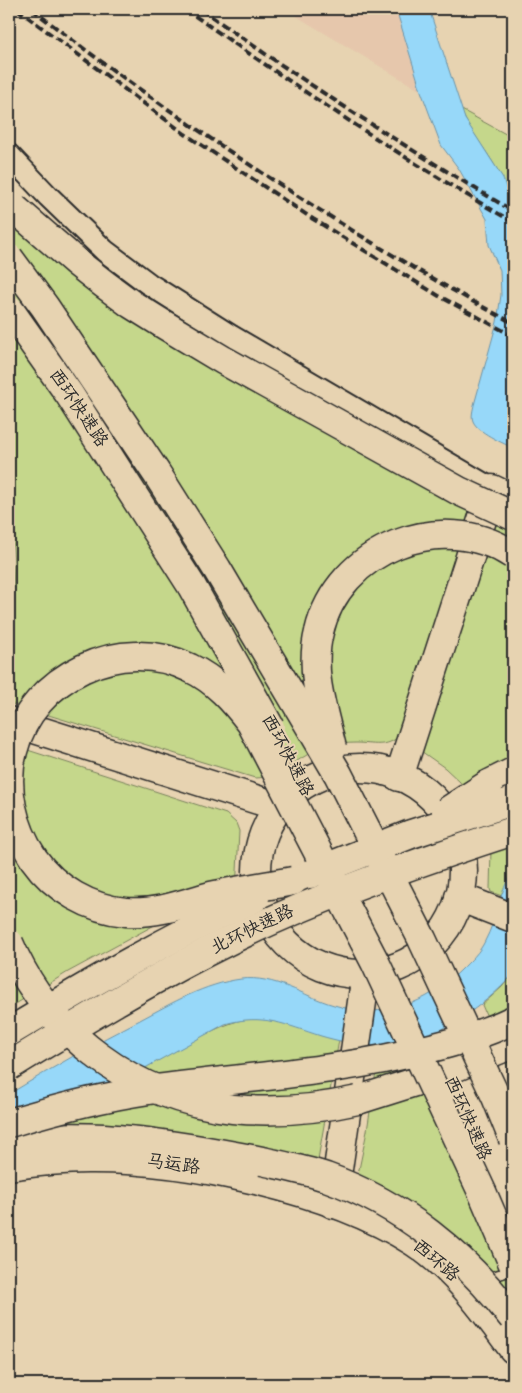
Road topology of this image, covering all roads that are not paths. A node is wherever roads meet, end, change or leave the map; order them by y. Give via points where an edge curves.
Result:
1 (9, 155) edge
2 (11, 205) edge
3 (9, 258) edge
4 (9, 309) edge
5 (460, 491) junction
6 (503, 494) edge
7 (513, 516) edge
8 (513, 525) edge
9 (513, 555) edge
10 (9, 721) edge
11 (513, 772) edge
12 (338, 774) junction
13 (400, 777) junction
14 (513, 800) edge
15 (280, 807) junction
16 (513, 831) edge
17 (411, 834) junction
18 (293, 880) junction
19 (459, 897) junction
20 (502, 913) edge
21 (9, 943) edge
22 (365, 983) junction
23 (513, 1020) edge
24 (9, 1032) edge
25 (513, 1044) edge
26 (9, 1066) edge
27 (9, 1123) edge
28 (513, 1139) edge
29 (9, 1142) edge
30 (17, 1165) edge
31 (333, 1204) junction
32 (513, 1230) edge
33 (513, 1264) edge
34 (513, 1270) edge
35 (464, 1286) junction
36 (513, 1318) edge
37 (513, 1349) edge

1 - 6 street via 105,251 149,284
2 - 5 main road, bridge via 130,304 223,360
3 - 12 main road, 西环快速路, bridge via 167,490
4 - 32 main road, 西环快速路, bridge via 69,394 146,514 242,674 388,952 461,1104
5 - 7 main road, bridge
5 - 8 main road, bridge
6 - 13 main road
9 - 12 main road, bridge via 499,546 471,537 422,537 374,555 341,585 321,624 315,659 317,683
10 - 15 main road
11 - 17 main road, bridge
12 - 28 main road, 西环快速路, bridge via 422,939
13 - 15 main road via 374,770 334,772 299,789
13 - 19 main road via 430,797 453,827 461,856
14 - 17 main road, 北环快速路, bridge
15 - 22 main road via 266,829 257,861 259,894 268,918 293,949 315,964
16 - 26 main road, 北环快速路, bridge via 422,861 302,907 148,984
17 - 18 main road, 北环快速路, bridge
18 - 24 main road, 北环快速路, bridge via 137,958
18 - 33 main road, bridge via 148,912 107,909 79,899 37,864 16,822 10,769 14,745 27,718 46,694 75,672 108,658 135,656 159,658 190,668 215,684 239,708 251,724 375,962
19 - 20 main road
19 - 22 main road via 444,931 424,951 400,966 378,972
21 - 25 main road, bridge via 40,999 91,1051 119,1071 151,1087 217,1107 266,1111 342,1103 425,1079
22 - 31 main road
23 - 27 main road, bridge via 441,1046 370,1062 134,1092
29 - 36 main road, bridge via 78,1138 137,1140 262,1160 327,1178 366,1195 422,1227 469,1268
30 - 31 main road, 马运路 via 86,1159 164,1164 231,1175
31 - 35 main road, 西环路 via 378,1222 415,1242
34 - 35 lane
35 - 37 main road, 西环路

